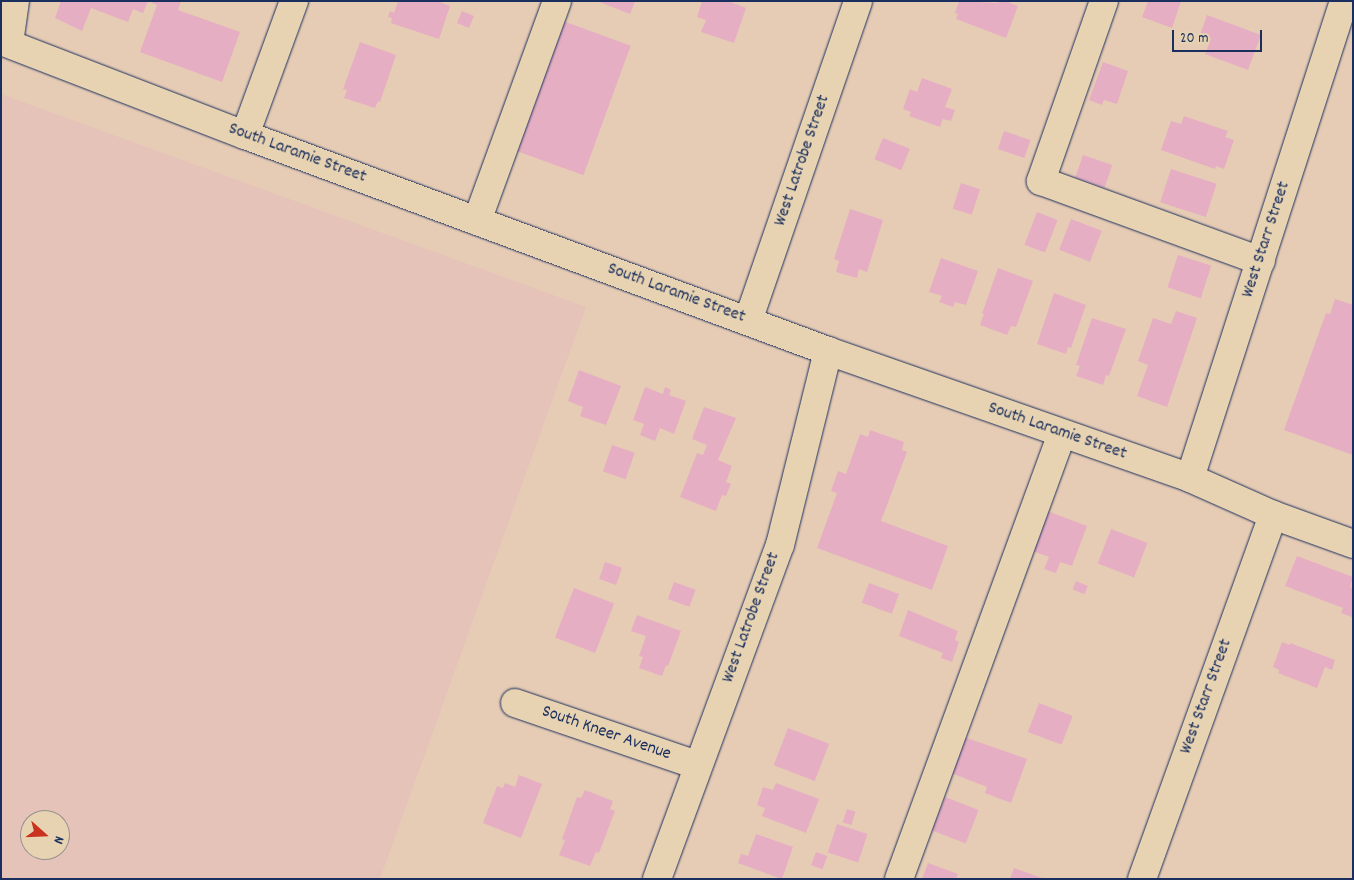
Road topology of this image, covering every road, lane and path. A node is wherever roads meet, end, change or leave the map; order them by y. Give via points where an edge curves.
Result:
1 (15, 1) edge
2 (294, 1) edge
3 (557, 1) edge
4 (858, 1) edge
5 (1104, 1) edge
6 (1344, 1) edge
7 (5, 42) edge
8 (245, 135) junction
9 (477, 221) junction
10 (1261, 261) junction
11 (748, 321) junction
12 (828, 351) junction
13 (1062, 434) junction
14 (1190, 478) junction
15 (1273, 515) junction
16 (1353, 544) edge
17 (515, 703) dead end
18 (697, 765) junction
19 (657, 879) edge
20 (899, 879) edge
21 (1142, 879) edge

1 - 7 street
2 - 8 street
3 - 9 street
4 - 11 street, West Latrobe Street
5 - 10 street via 1041,181
6 - 10 street, West Starr Street
7 - 8 street, South Laramie Street
8 - 9 street, South Laramie Street
9 - 11 street, South Laramie Street
10 - 14 street, West Starr Street
11 - 12 street, South Laramie Street
12 - 13 street, South Laramie Street
12 - 18 street, West Latrobe Street via 780,545
13 - 14 street, South Laramie Street
13 - 20 street
14 - 15 street, South Laramie Street
15 - 16 street, South Laramie Street
15 - 21 street, West Starr Street
17 - 18 street, South Kneer Avenue
18 - 19 street, West Latrobe Street

